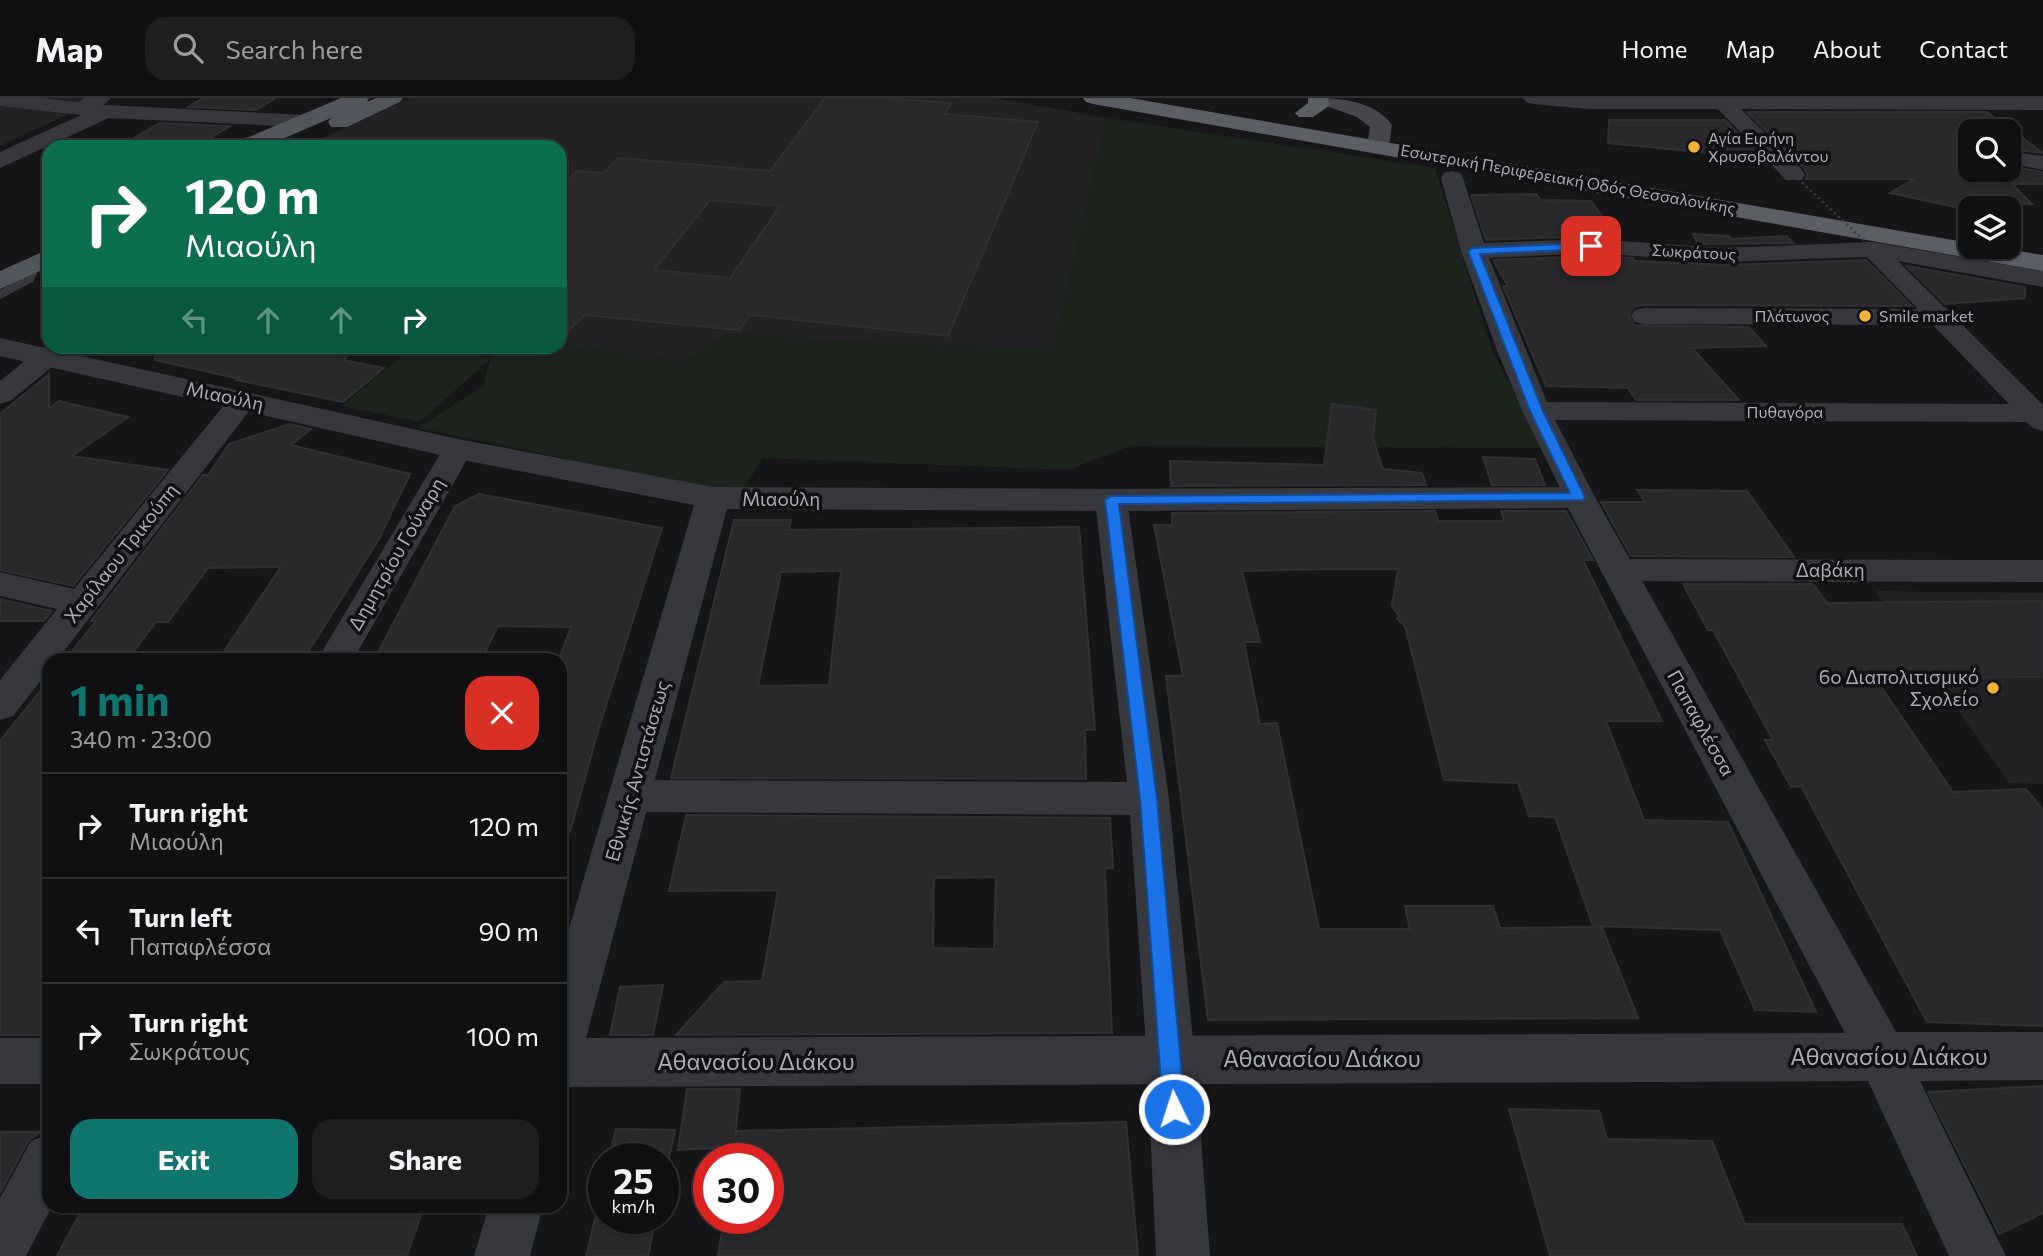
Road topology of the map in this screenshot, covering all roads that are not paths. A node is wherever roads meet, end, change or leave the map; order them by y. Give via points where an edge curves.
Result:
1 (359, 98) edge
2 (393, 98) edge
3 (1093, 98) edge
4 (1211, 98) edge
5 (1533, 98) edge
6 (0, 100) edge
7 (1720, 100) edge
8 (48, 101) edge
9 (1316, 103) edge
10 (104, 104) edge
11 (2043, 104) edge
12 (304, 121) junction
13 (1380, 135) junction
14 (254, 140) edge
15 (298, 140) edge
16 (2021, 159) edge
17 (0, 161) edge
18 (2043, 163) edge
19 (1655, 172) dead end
20 (1794, 175) road end
21 (1452, 178) dead end
22 (1779, 193) dead end
23 (1806, 197) dead end
24 (42, 238) edge
25 (1873, 248) junction
26 (1473, 251) junction
27 (0, 259) edge
28 (2043, 263) edge
29 (40, 265) edge
30 (2043, 279) edge
31 (0, 281) edge
32 (0, 295) edge
33 (1644, 316) dead end
34 (1940, 317) junction
35 (0, 347) edge
36 (47, 358) junction
37 (0, 395) edge
38 (243, 400) junction
39 (1537, 411) junction
40 (2038, 418) edge
41 (458, 449) junction
42 (1579, 497) junction
43 (713, 498) junction
44 (1111, 500) junction
45 (1617, 570) junction
46 (2043, 571) edge
47 (0, 584) edge
48 (81, 603) junction
49 (339, 653) edge
50 (0, 706) edge
51 (631, 796) junction
52 (1149, 799) junction
53 (567, 1019) edge
54 (1882, 1056) junction
55 (2043, 1056) edge
56 (1171, 1060) junction
57 (0, 1061) edge
58 (42, 1061) edge
59 (567, 1063) edge
60 (42, 1173) edge
61 (514, 1213) edge
62 (0, 1251) edge
63 (502, 1256) edge
64 (1183, 1256) edge
65 (1978, 1256) edge

1 - 12 main road
2 - 15 main road
3 - 13 highway, Εσωτερική Περιφερειακή Οδός Θεσσαλονίκης
4 - 9 highway, Εσωτερική Περιφερειακή Οδός Θεσσαλονίκης
5 - 7 street via 1588,103
6 - 8 street
7 - 11 street
7 - 20 street
8 - 10 street via 78,109
9 - 13 highway, Εσωτερική Περιφερειακή Οδός Θεσσαλονίκης
10 - 12 street
10 - 17 street
12 - 14 main road
13 - 19 highway, Εσωτερική Περιφερειακή Οδός Θεσσαλονίκης
13 - 28 highway, Εσωτερική Περιφερειακή Οδός Θεσσαλονίκης
16 - 18 street
21 - 26 street, Παπαφλέσσα
22 - 23 highway
24 - 27 main road
25 - 26 street, Σωκράτους via 1786,255 1591,246
25 - 30 street, Σωκράτους
25 - 34 street
26 - 39 street, Παπαφλέσσα
29 - 31 main road
29 - 32 lane via 29,279
33 - 34 street, Πλάτωνος
34 - 40 street
35 - 36 street, Μιαούλη
36 - 37 street
36 - 38 street, Μιαούλη
38 - 41 street, Μιαούλη
38 - 48 street, Χαρίλαου Τρικούπη
39 - 40 street, Πυθαγόρα
39 - 42 street, Παπαφλέσσα
41 - 43 street, Μιαούλη
41 - 49 street, Δημητρίου Γούναρη
42 - 44 street, Μιαούλη
42 - 45 street, Παπαφλέσσα
43 - 44 street, Μιαούλη
43 - 51 street, Εθνικής Αντιστάσεως
44 - 52 street
45 - 46 street, Δαβάκη
45 - 54 street, Παπαφλέσσα
47 - 48 street
48 - 50 street, Χαρίλαου Τρικούπη
51 - 52 street
51 - 53 street, Εθνικής Αντιστάσεως
52 - 56 street
54 - 55 street, Αθανασίου Διάκου
54 - 56 street, Αθανασίου Διάκου
54 - 65 street, Παπαφλέσσα
56 - 59 street, Αθανασίου Διάκου
56 - 64 street
57 - 58 street
60 - 62 street
61 - 63 street

